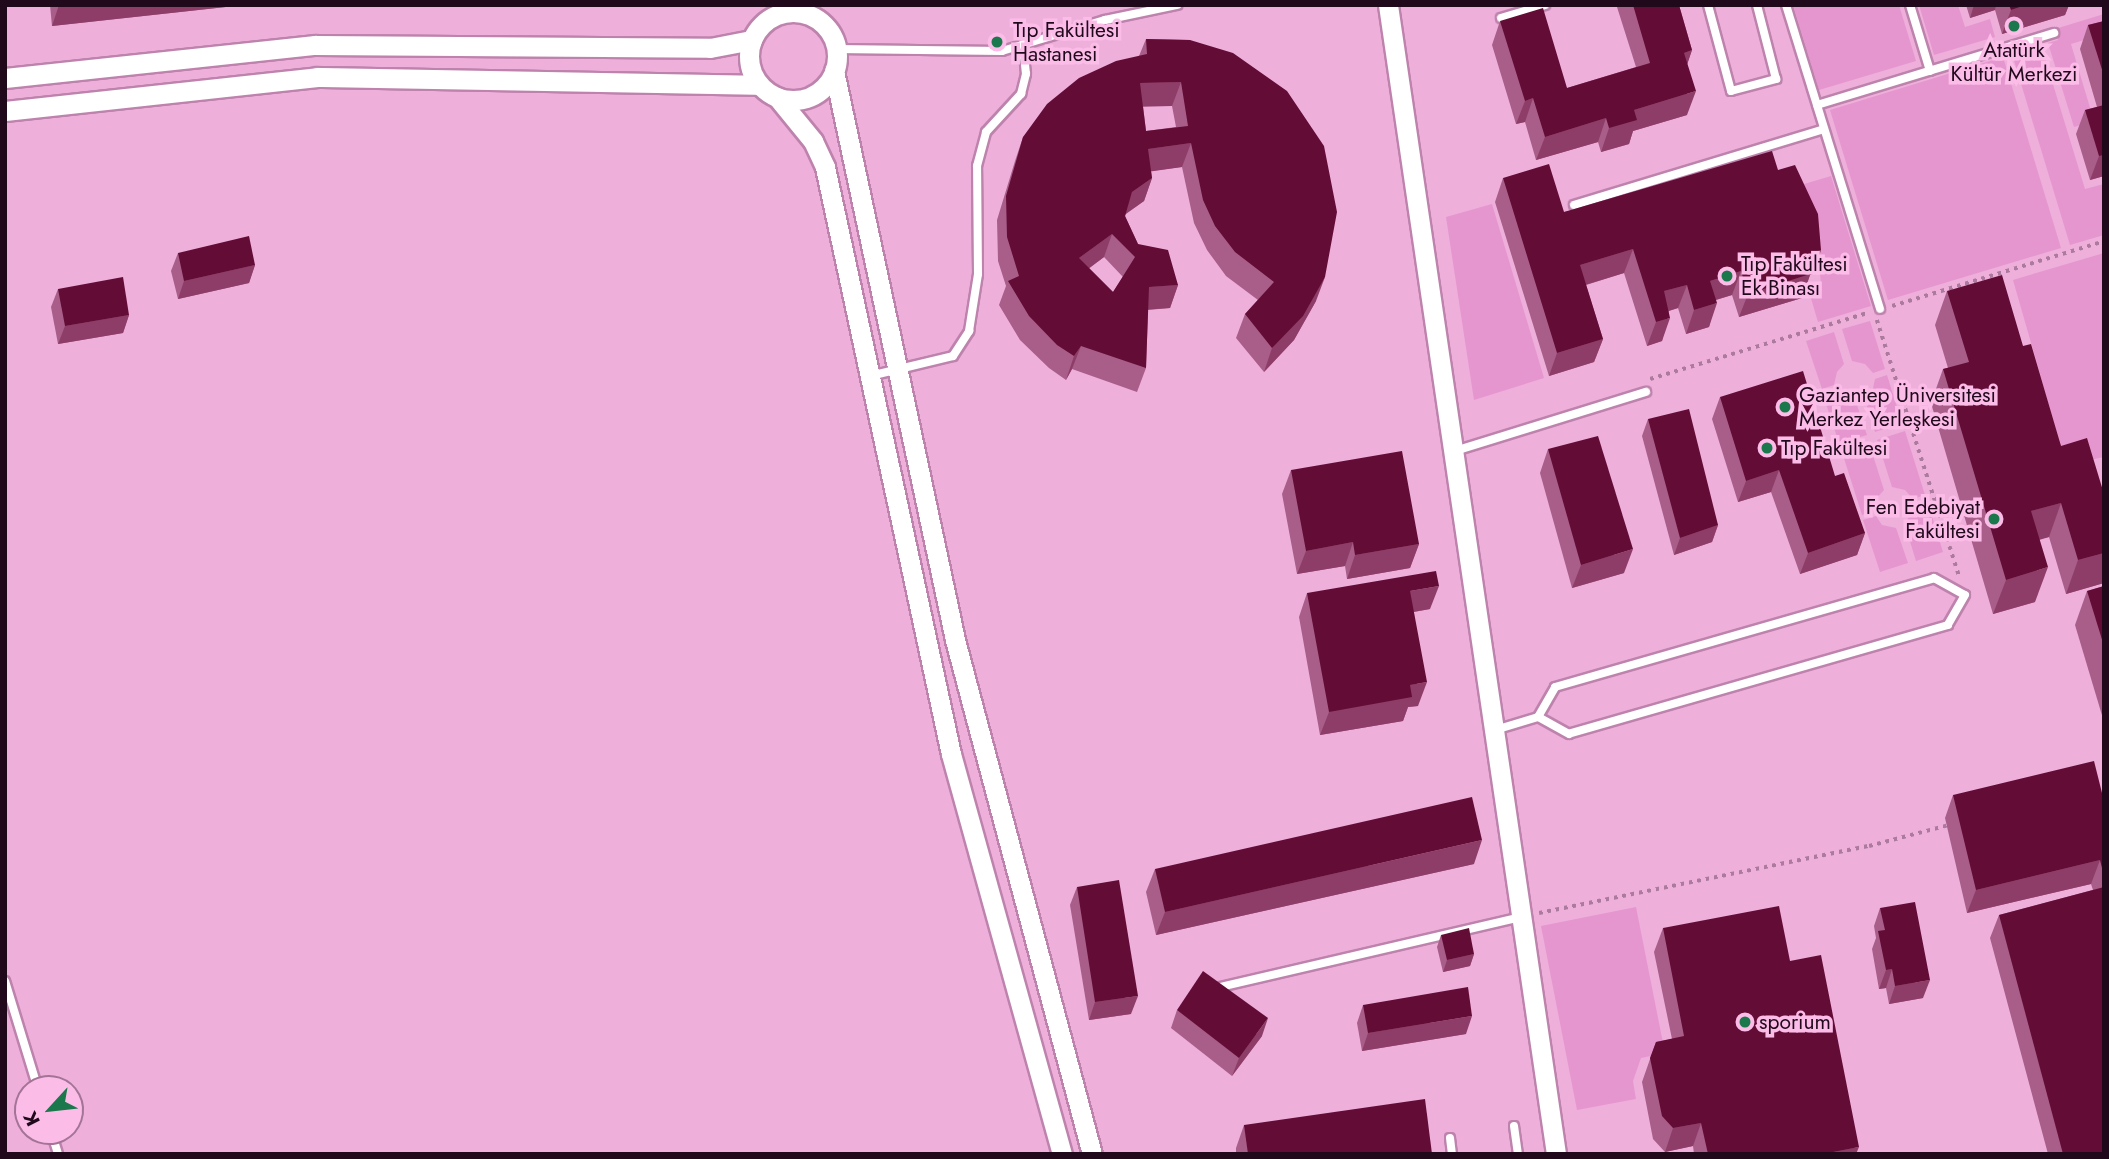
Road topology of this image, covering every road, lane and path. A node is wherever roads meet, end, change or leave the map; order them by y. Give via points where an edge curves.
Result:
1 (763, 5) edge
2 (823, 5) edge
3 (1177, 5) edge
4 (1388, 5) edge
5 (1545, 5) edge
6 (1708, 5) edge
7 (1757, 5) edge
8 (1786, 5) edge
9 (1910, 5) edge
10 (1501, 18) edge
11 (827, 28) junction
12 (2054, 33) dead end
13 (754, 35) junction
14 (1023, 44) junction
15 (836, 49) junction
16 (834, 71) junction
17 (1930, 71) junction
18 (5, 78) edge
19 (759, 85) junction
20 (778, 97) junction
21 (1817, 105) junction
22 (5, 111) edge
23 (1824, 129) junction
24 (1574, 205) dead end
25 (2104, 241) edge
26 (1880, 309) joint
27 (897, 372) junction
28 (870, 376) junction
29 (1649, 380) dead end
30 (1646, 392) dead end
31 (1452, 451) junction
32 (1965, 595) junction
33 (1538, 717) junction
34 (1492, 731) junction
35 (1960, 822) edge
36 (1520, 917) junction
37 (5, 981) edge
38 (1216, 988) edge
39 (34, 1075) edge
40 (1514, 1126) dead end
41 (1450, 1138) dead end
42 (1062, 1154) edge
43 (1091, 1154) edge
44 (1452, 1154) edge
45 (1517, 1154) edge
46 (1556, 1154) edge

1 - 13 street
2 - 11 street
3 - 14 lane
4 - 31 street
5 - 10 lane
6 - 7 lane via 1731,91 1776,79
8 - 21 lane
9 - 17 lane
11 - 13 street via 797,12 775,16
11 - 15 street
12 - 17 lane
13 - 18 street via 710,48 315,45
13 - 19 street via 750,63
14 - 15 lane via 1002,51
14 - 27 lane via 1026,74 1021,94 986,132 977,166 978,274 969,331 953,356
15 - 16 street
16 - 20 street via 811,96
16 - 27 street
17 - 21 lane
19 - 20 street
19 - 22 street via 317,77
20 - 28 street via 813,141 825,166
21 - 23 lane
23 - 24 lane
23 - 26 lane
25 - 26 path
27 - 28 lane
27 - 43 street via 955,640
28 - 42 street via 951,754
29 - 32 path via 1874,311
30 - 31 lane
31 - 34 street
32 - 33 lane via 1948,625 1647,712 1569,734
32 - 33 lane via 1934,578 1921,581 1555,687
33 - 34 lane
34 - 36 street
35 - 36 path via 1869,846
36 - 38 lane
36 - 46 street
37 - 39 lane
40 - 45 lane
41 - 44 lane

